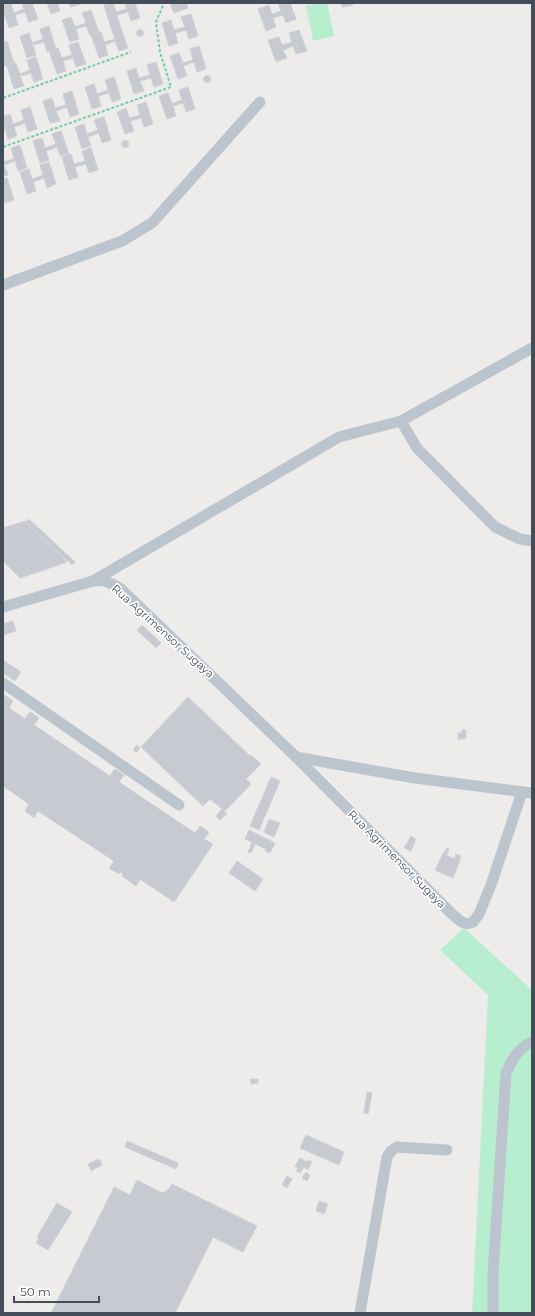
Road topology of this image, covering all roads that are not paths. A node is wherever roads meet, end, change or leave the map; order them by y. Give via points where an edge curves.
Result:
1 (260, 102) dead end
2 (3, 285) edge
3 (532, 348) edge
4 (401, 421) junction
5 (532, 541) edge
6 (93, 581) junction
7 (3, 607) edge
8 (3, 683) edge
9 (296, 757) junction
10 (527, 792) edge
11 (180, 805) dead end
12 (532, 1042) edge
13 (447, 1150) dead end
14 (360, 1313) edge
15 (493, 1313) edge

1 - 2 street via 152,223 122,240
3 - 4 street
4 - 5 street via 417,448 495,527 520,539
4 - 6 street via 340,437
6 - 7 street, Rua Agrimensor Sugaya
6 - 9 street, Rua Agrimensor Sugaya via 103,580 120,589
8 - 11 street
9 - 10 street via 415,778
9 - 10 street, Rua Agrimensor Sugaya via 452,914 467,924 473,922 479,914
12 - 15 street via 519,1051 506,1073 493,1273
13 - 14 street via 397,1147 387,1157

